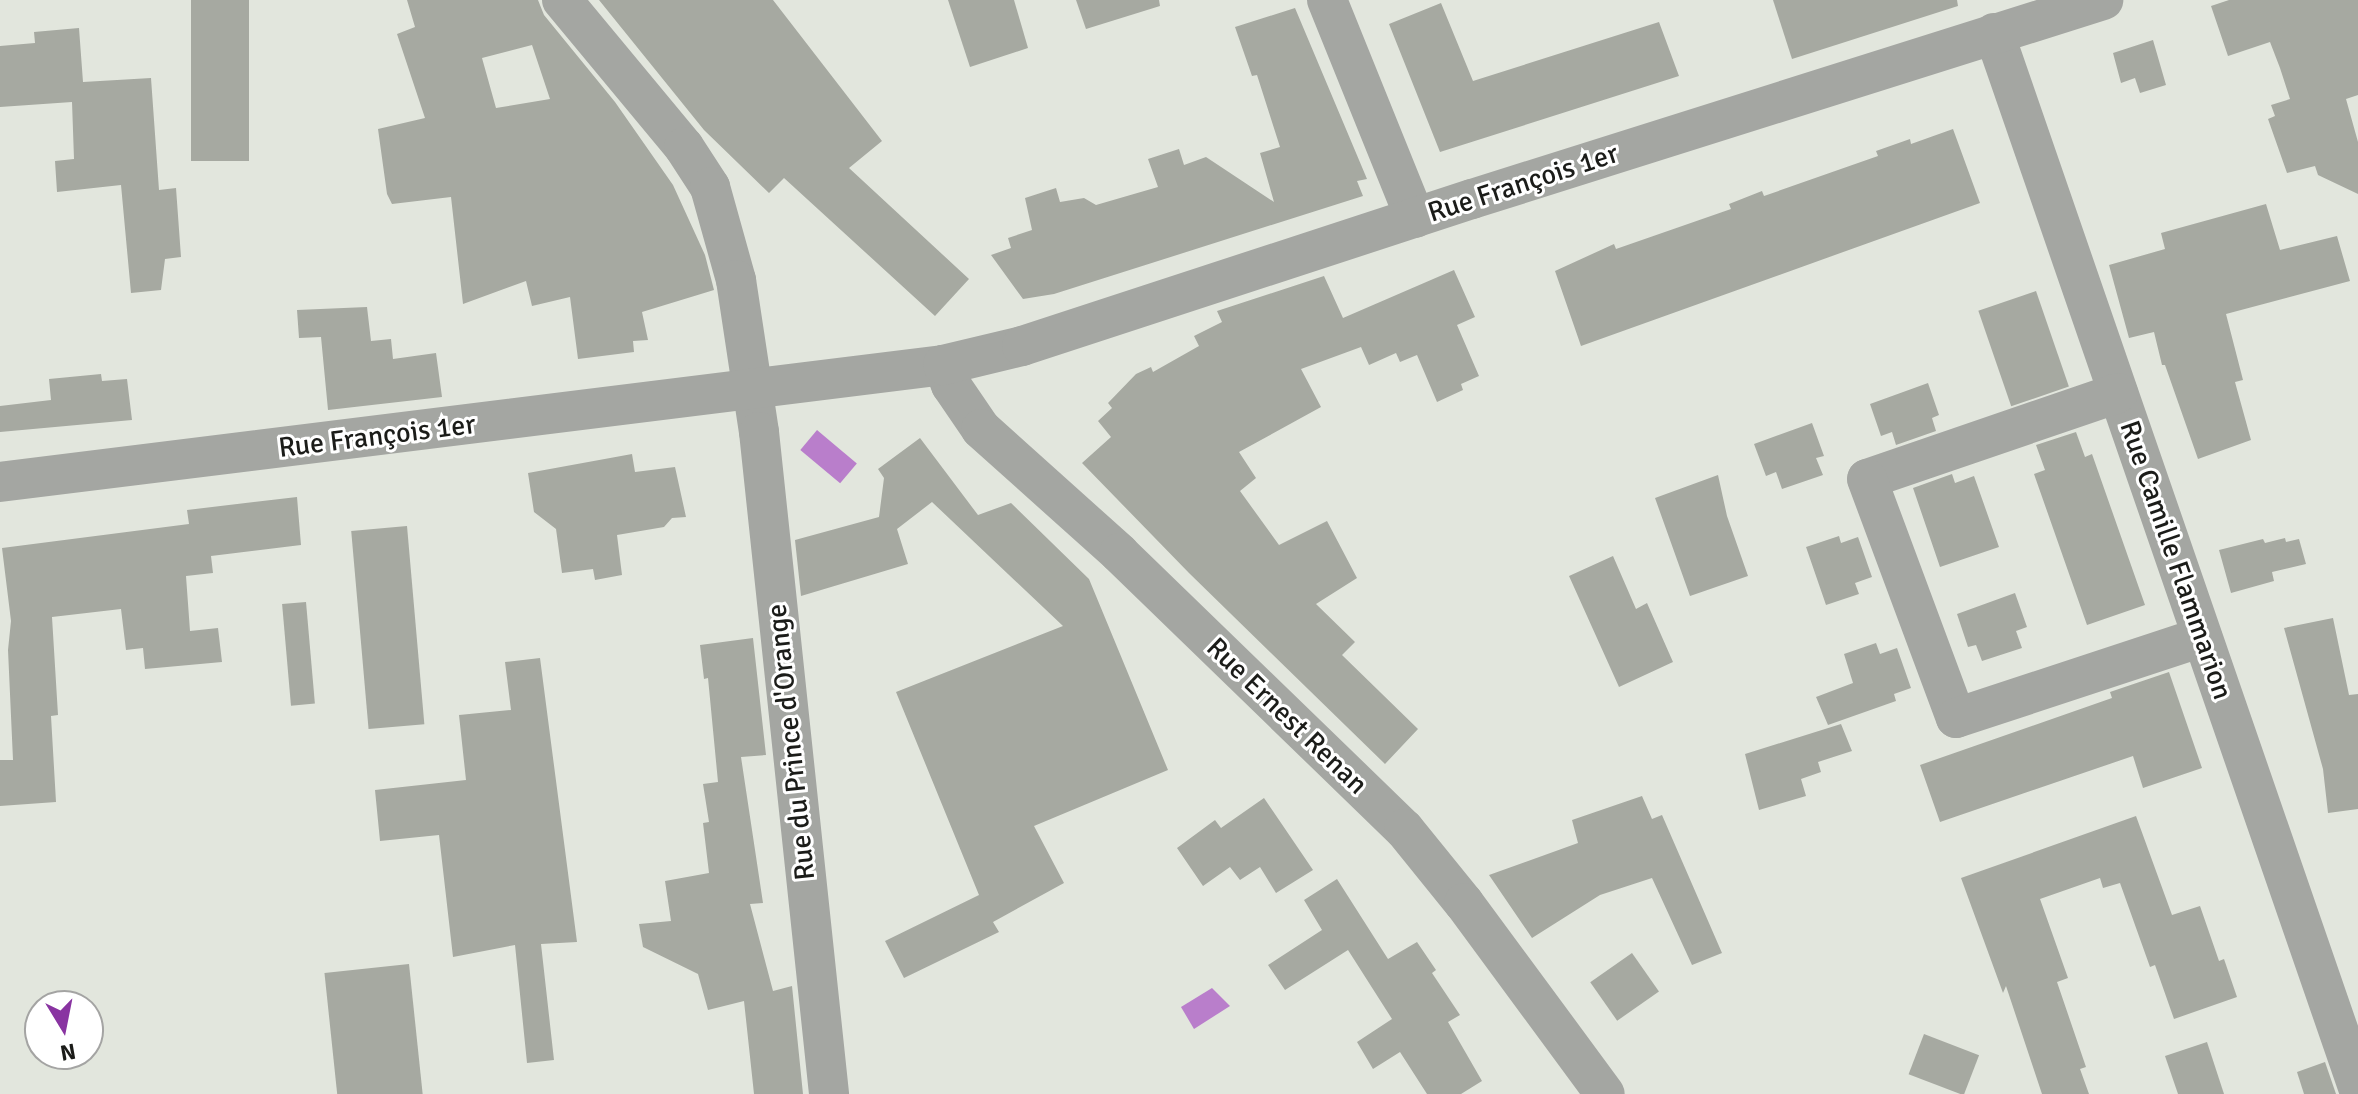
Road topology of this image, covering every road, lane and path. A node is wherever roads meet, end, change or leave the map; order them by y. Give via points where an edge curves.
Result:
1 (562, 0) edge
2 (1327, 0) edge
3 (2103, 0) edge
4 (1994, 33) junction
5 (1415, 218) junction
6 (943, 365) junction
7 (754, 389) junction
8 (2118, 393) junction
9 (0, 482) edge
10 (2202, 637) junction
11 (2358, 1087) edge
12 (829, 1094) edge
13 (1605, 1094) edge

1 - 7 street, Rue du Prince d'Orange via 684,147 710,187 736,280
2 - 5 street
3 - 4 street, Rue François 1er
4 - 5 street, Rue François 1er
4 - 8 street, Rue Camille Flammarion
5 - 6 street, Rue François 1er via 1022,346
6 - 7 street, Rue François 1er
6 - 13 street, Rue Ernest Renan via 981,429 1119,553 1404,829
7 - 9 street, Rue François 1er
7 - 12 street, Rue du Prince d'Orange
8 - 10 street, Rue Camille Flammarion
8 - 10 street via 1867,479 1956,718
10 - 11 street, Rue Camille Flammarion

